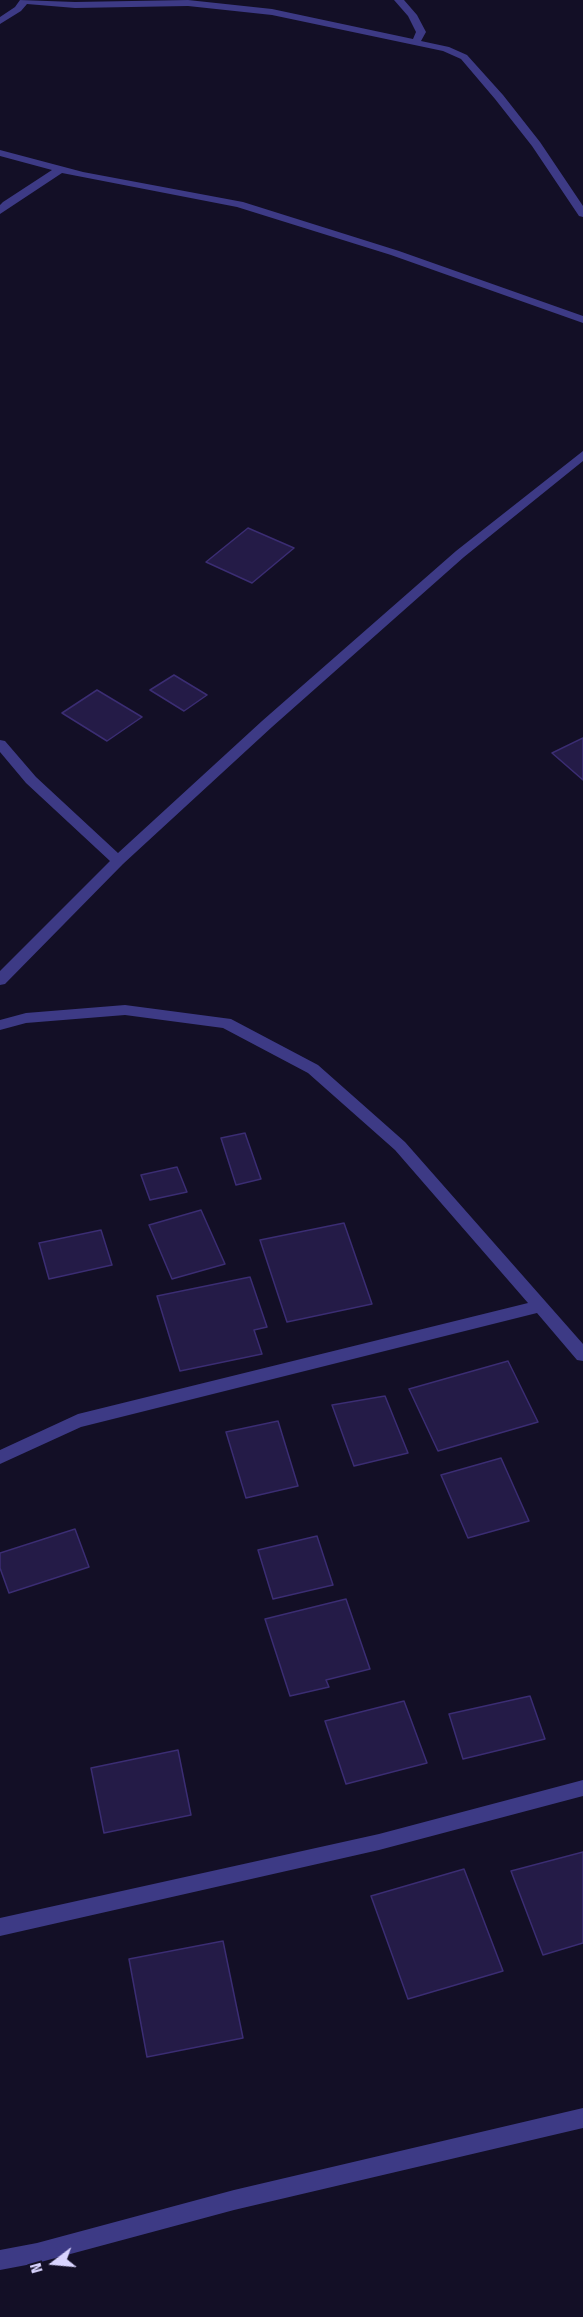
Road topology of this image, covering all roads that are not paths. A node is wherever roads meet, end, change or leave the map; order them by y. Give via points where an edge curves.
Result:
1 (399, 0) edge
2 (0, 21) edge
3 (416, 42) junction
4 (0, 153) edge
5 (61, 169) junction
6 (0, 211) edge
7 (583, 214) edge
8 (583, 320) edge
9 (583, 455) edge
10 (0, 744) edge
11 (118, 861) junction
12 (0, 980) edge
13 (0, 1025) edge
14 (540, 1306) junction
15 (583, 1355) edge
16 (0, 1456) edge
17 (583, 1788) edge
18 (0, 1927) edge
19 (583, 2118) edge
20 (0, 2260) edge

1 - 3 street via 421,32
2 - 3 street via 24,1 75,5 188,3 272,12
3 - 7 street via 464,57 536,144
4 - 5 street
5 - 6 street
5 - 8 street via 239,204
9 - 11 street via 460,554
10 - 11 street via 32,780
11 - 12 street
13 - 14 street via 26,1018 125,1010 226,1023 314,1070 400,1146
14 - 15 street
14 - 16 street via 78,1421
17 - 18 street via 379,1842
19 - 20 street

